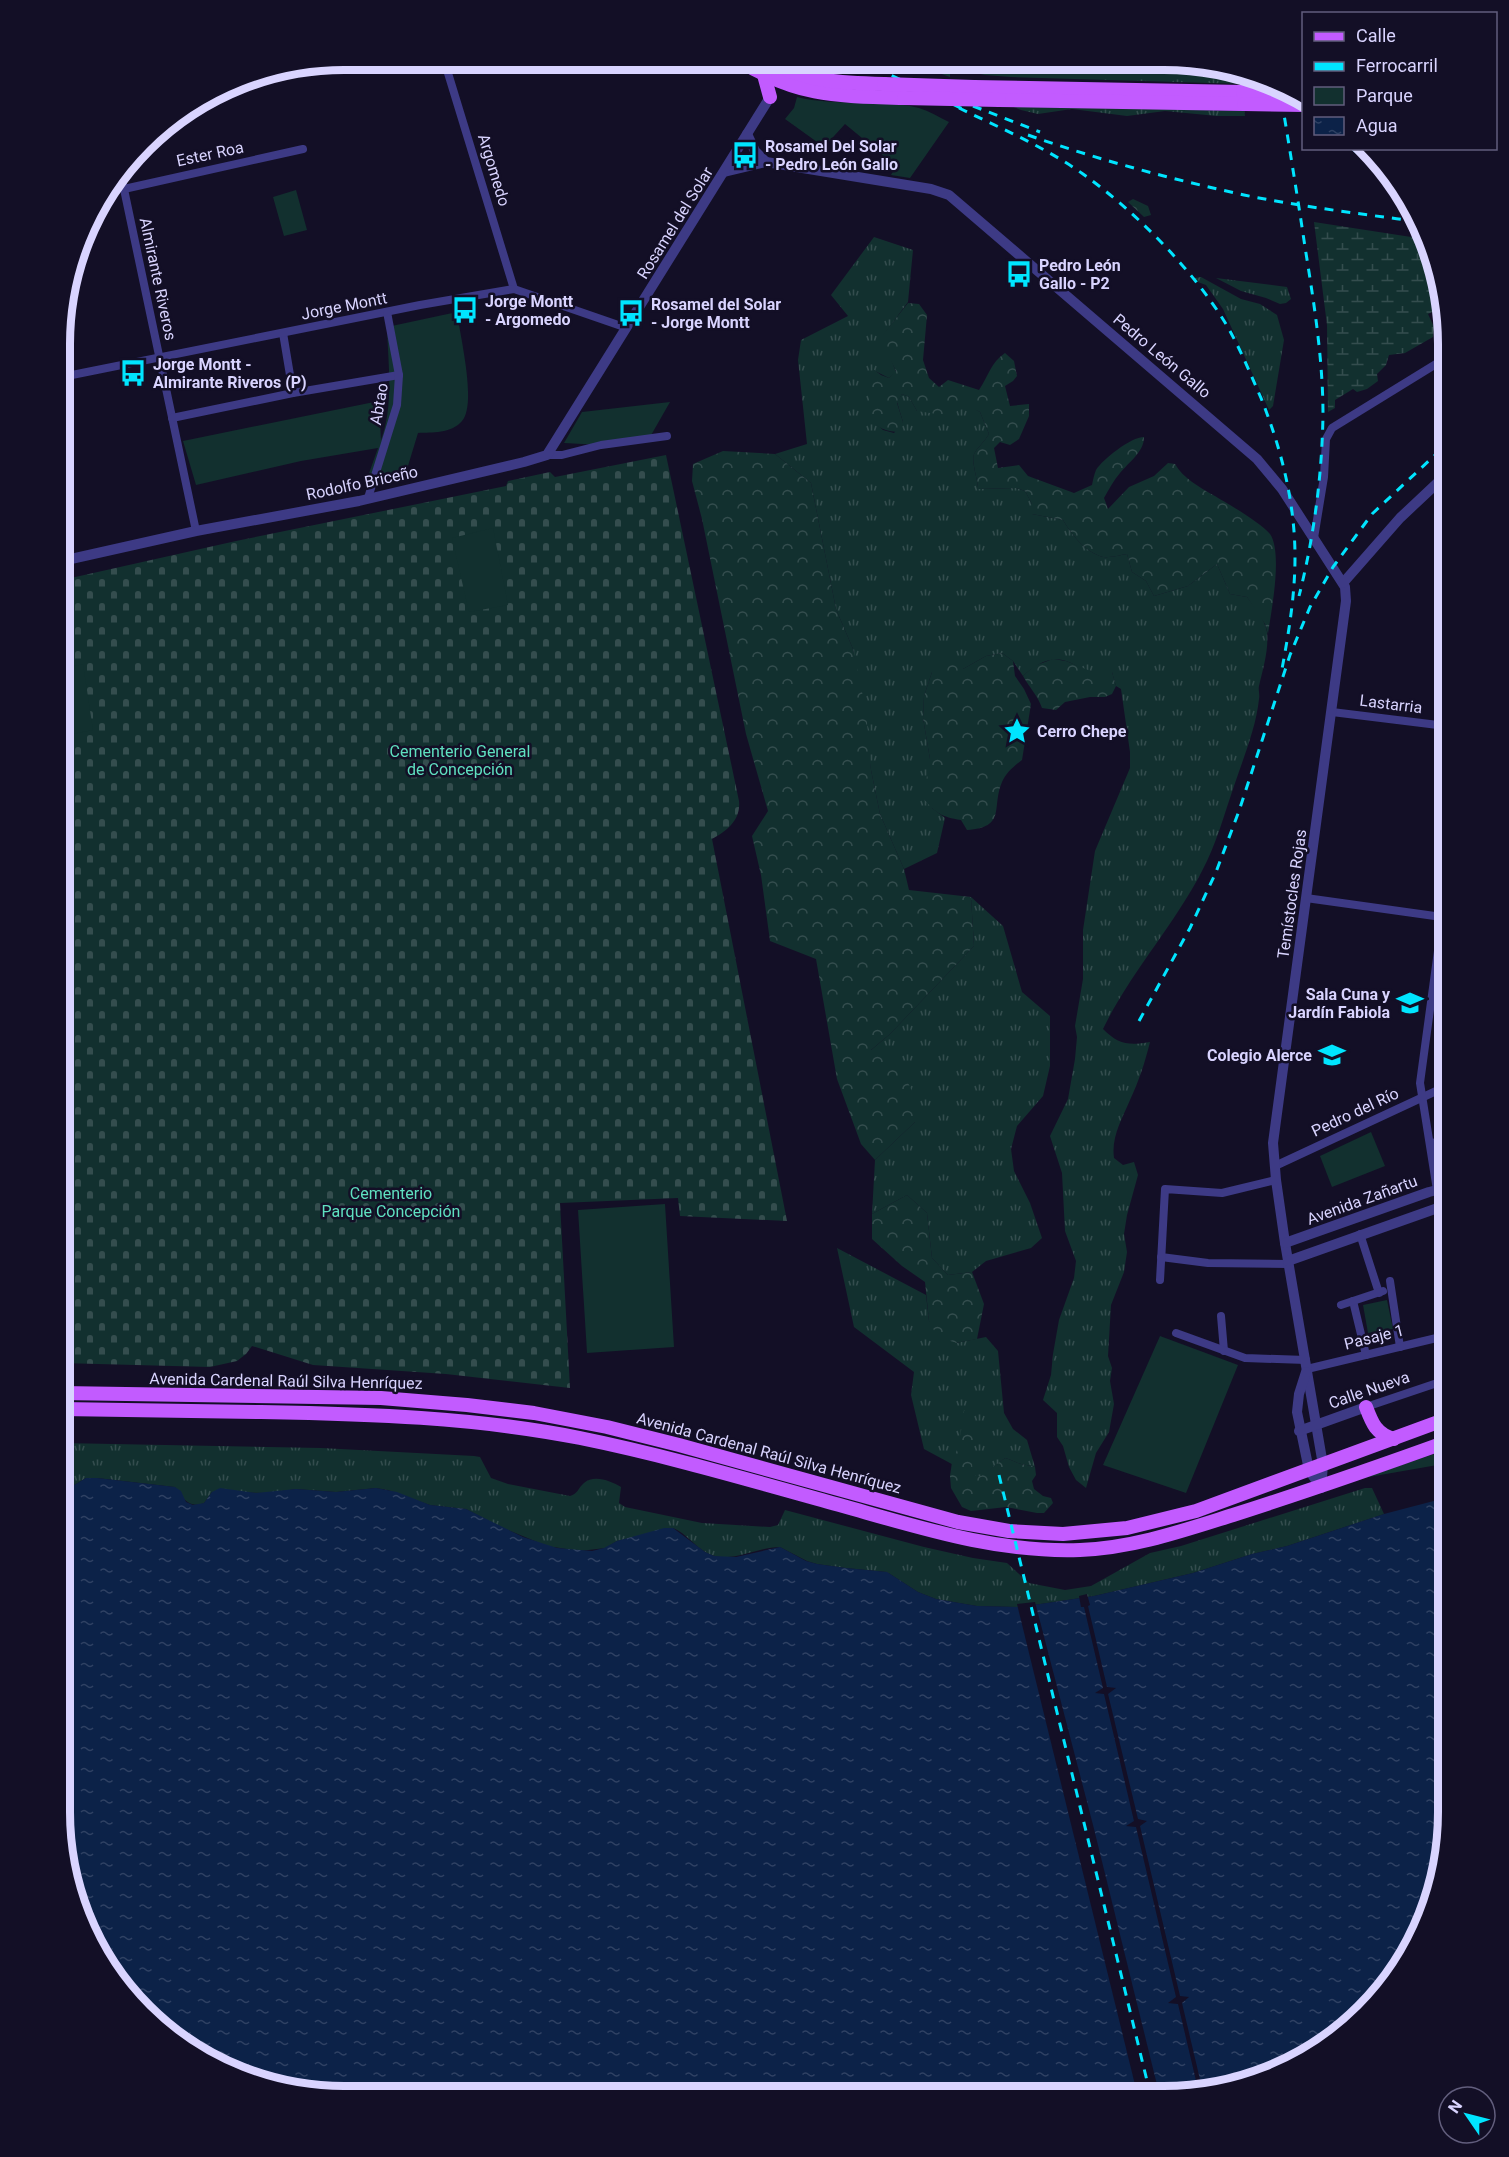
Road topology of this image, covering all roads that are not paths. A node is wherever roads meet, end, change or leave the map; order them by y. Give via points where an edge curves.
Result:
1 (447, 70) edge
2 (766, 70) edge
3 (769, 70) edge
4 (775, 70) edge
5 (788, 85) junction
6 (1276, 94) edge
7 (770, 97) junction
8 (1244, 98) junction
9 (1296, 104) edge
10 (747, 134) junction
11 (303, 149) dead end
12 (766, 162) junction
13 (724, 172) junction
14 (123, 184) edge
15 (124, 189) junction
16 (514, 289) junction
17 (387, 312) junction
18 (627, 328) junction
19 (283, 333) junction
20 (160, 358) junction
21 (1438, 363) edge
22 (70, 375) edge
23 (399, 375) junction
24 (293, 393) junction
25 (172, 418) junction
26 (667, 436) dead end
27 (547, 455) junction
28 (1438, 483) edge
29 (368, 498) junction
30 (196, 531) junction
31 (1314, 538) junction
32 (70, 559) edge
33 (1343, 583) junction
34 (1346, 601) joint
35 (1332, 712) junction
36 (1438, 726) edge
37 (1306, 897) junction
38 (1438, 916) edge
39 (1438, 962) edge
40 (1438, 1090) edge
41 (1422, 1097) junction
42 (1438, 1142) edge
43 (1430, 1143) junction
44 (1275, 1166) junction
45 (1276, 1180) junction
46 (1437, 1190) joint
47 (1438, 1206) edge
48 (1360, 1234) junction
49 (1285, 1243) junction
50 (1161, 1257) junction
51 (1288, 1262) junction
52 (1160, 1280) dead end
53 (1379, 1293) junction
54 (1353, 1301) junction
55 (1341, 1305) dead end
56 (1221, 1316) dead end
57 (1176, 1333) dead end
58 (1438, 1338) edge
59 (1400, 1347) junction
60 (1224, 1351) junction
61 (1366, 1355) junction
62 (1306, 1365) junction
63 (1438, 1383) edge
64 (70, 1393) edge
65 (1366, 1407) junction
66 (70, 1409) edge
67 (1438, 1422) edge
68 (1316, 1424) junction
69 (1299, 1431) junction
70 (1394, 1439) junction
71 (1438, 1445) edge
72 (1323, 1465) junction
73 (1309, 1470) junction
74 (1321, 1488) junction

1 - 16 street, Argomedo
2 - 7 main road
3 - 5 main road
4 - 8 main road, bridge via 820,81
5 - 7 main road
5 - 8 main road, bridge via 825,94 904,98
6 - 8 main road, bridge
7 - 10 street, Rosamel del Solar
8 - 9 main road, bridge
10 - 12 street
10 - 13 street, Rosamel del Solar
11 - 15 street, Ester Roa
12 - 13 street, Pedro León Gallo
12 - 31 street, Pedro León Gallo via 949,195 1257,459
13 - 18 street, Rosamel del Solar
14 - 15 street, Almirante Riveros
15 - 20 street, Almirante Riveros
16 - 17 street, Jorge Montt
16 - 18 street, Jorge Montt
17 - 19 street, Jorge Montt
17 - 23 street, Abtao
18 - 27 street, Rosamel del Solar
19 - 20 street, Jorge Montt
19 - 24 street
20 - 22 street, Jorge Montt
20 - 25 street, Almirante Riveros
21 - 31 street via 1332,428 1326,439
23 - 24 street
23 - 29 street, Abtao via 397,405
24 - 25 street
25 - 30 street, Almirante Riveros
26 - 27 street, Rodolfo Briceño
27 - 29 street, Rodolfo Briceño
28 - 33 street
29 - 30 street, Rodolfo Briceño
30 - 32 street, Rodolfo Briceño
31 - 33 street, Pedro León Gallo
33 - 34 street, Pedro León Gallo
34 - 35 street, Temístocles Rojas
35 - 36 street, Lastarria
35 - 37 street, Temístocles Rojas
37 - 38 street
37 - 44 street, Temístocles Rojas via 1274,1134
39 - 41 street via 1421,1073
40 - 41 street, Pedro del Río
41 - 43 street
41 - 44 street, Pedro del Río
42 - 43 street
43 - 46 street
44 - 45 street, Temístocles Rojas
45 - 49 street, Temístocles Rojas
45 - 50 street via 1222,1193 1165,1189
46 - 49 street, Avenida Zañartu
47 - 48 street, Avenida Zañartu
48 - 51 street, Avenida Zañartu
48 - 53 street
49 - 51 street, Temístocles Rojas
50 - 51 street via 1208,1263
50 - 52 street
51 - 62 street, Temístocles Rojas
53 - 54 street
53 - 59 street via 1391,1285
54 - 55 street
54 - 61 street
56 - 60 street
57 - 60 street, Pasaje 1
58 - 59 street, Pasaje 1
59 - 61 street, Pasaje 1
60 - 62 street, Pasaje 1
61 - 62 street, Pasaje 1
62 - 68 street, Temístocles Rojas
62 - 69 street, Temístocles Rojas via 1297,1403
63 - 65 street, Calle Nueva
64 - 73 main road, Avenida Cardenal Raúl Silva Henríquez via 381,1398 534,1413 678,1445 958,1522 1046,1534 1106,1532 1173,1518
65 - 68 street, Calle Nueva
65 - 70 main road via 1376,1429
66 - 74 main road, Avenida Cardenal Raúl Silva Henríquez via 377,1414 511,1426 668,1459 947,1535 1031,1549 1098,1549 1147,1541
67 - 70 main road, Avenida Cardenal Raúl Silva Henríquez
68 - 69 street, Calle Nueva
68 - 72 street, Temístocles Rojas
69 - 73 street, Temístocles Rojas
70 - 72 main road, Avenida Cardenal Raúl Silva Henríquez
71 - 74 main road, Avenida Cardenal Raúl Silva Henríquez
72 - 73 main road, Avenida Cardenal Raúl Silva Henríquez
72 - 74 street, Temístocles Rojas
73 - 74 street, Temístocles Rojas

